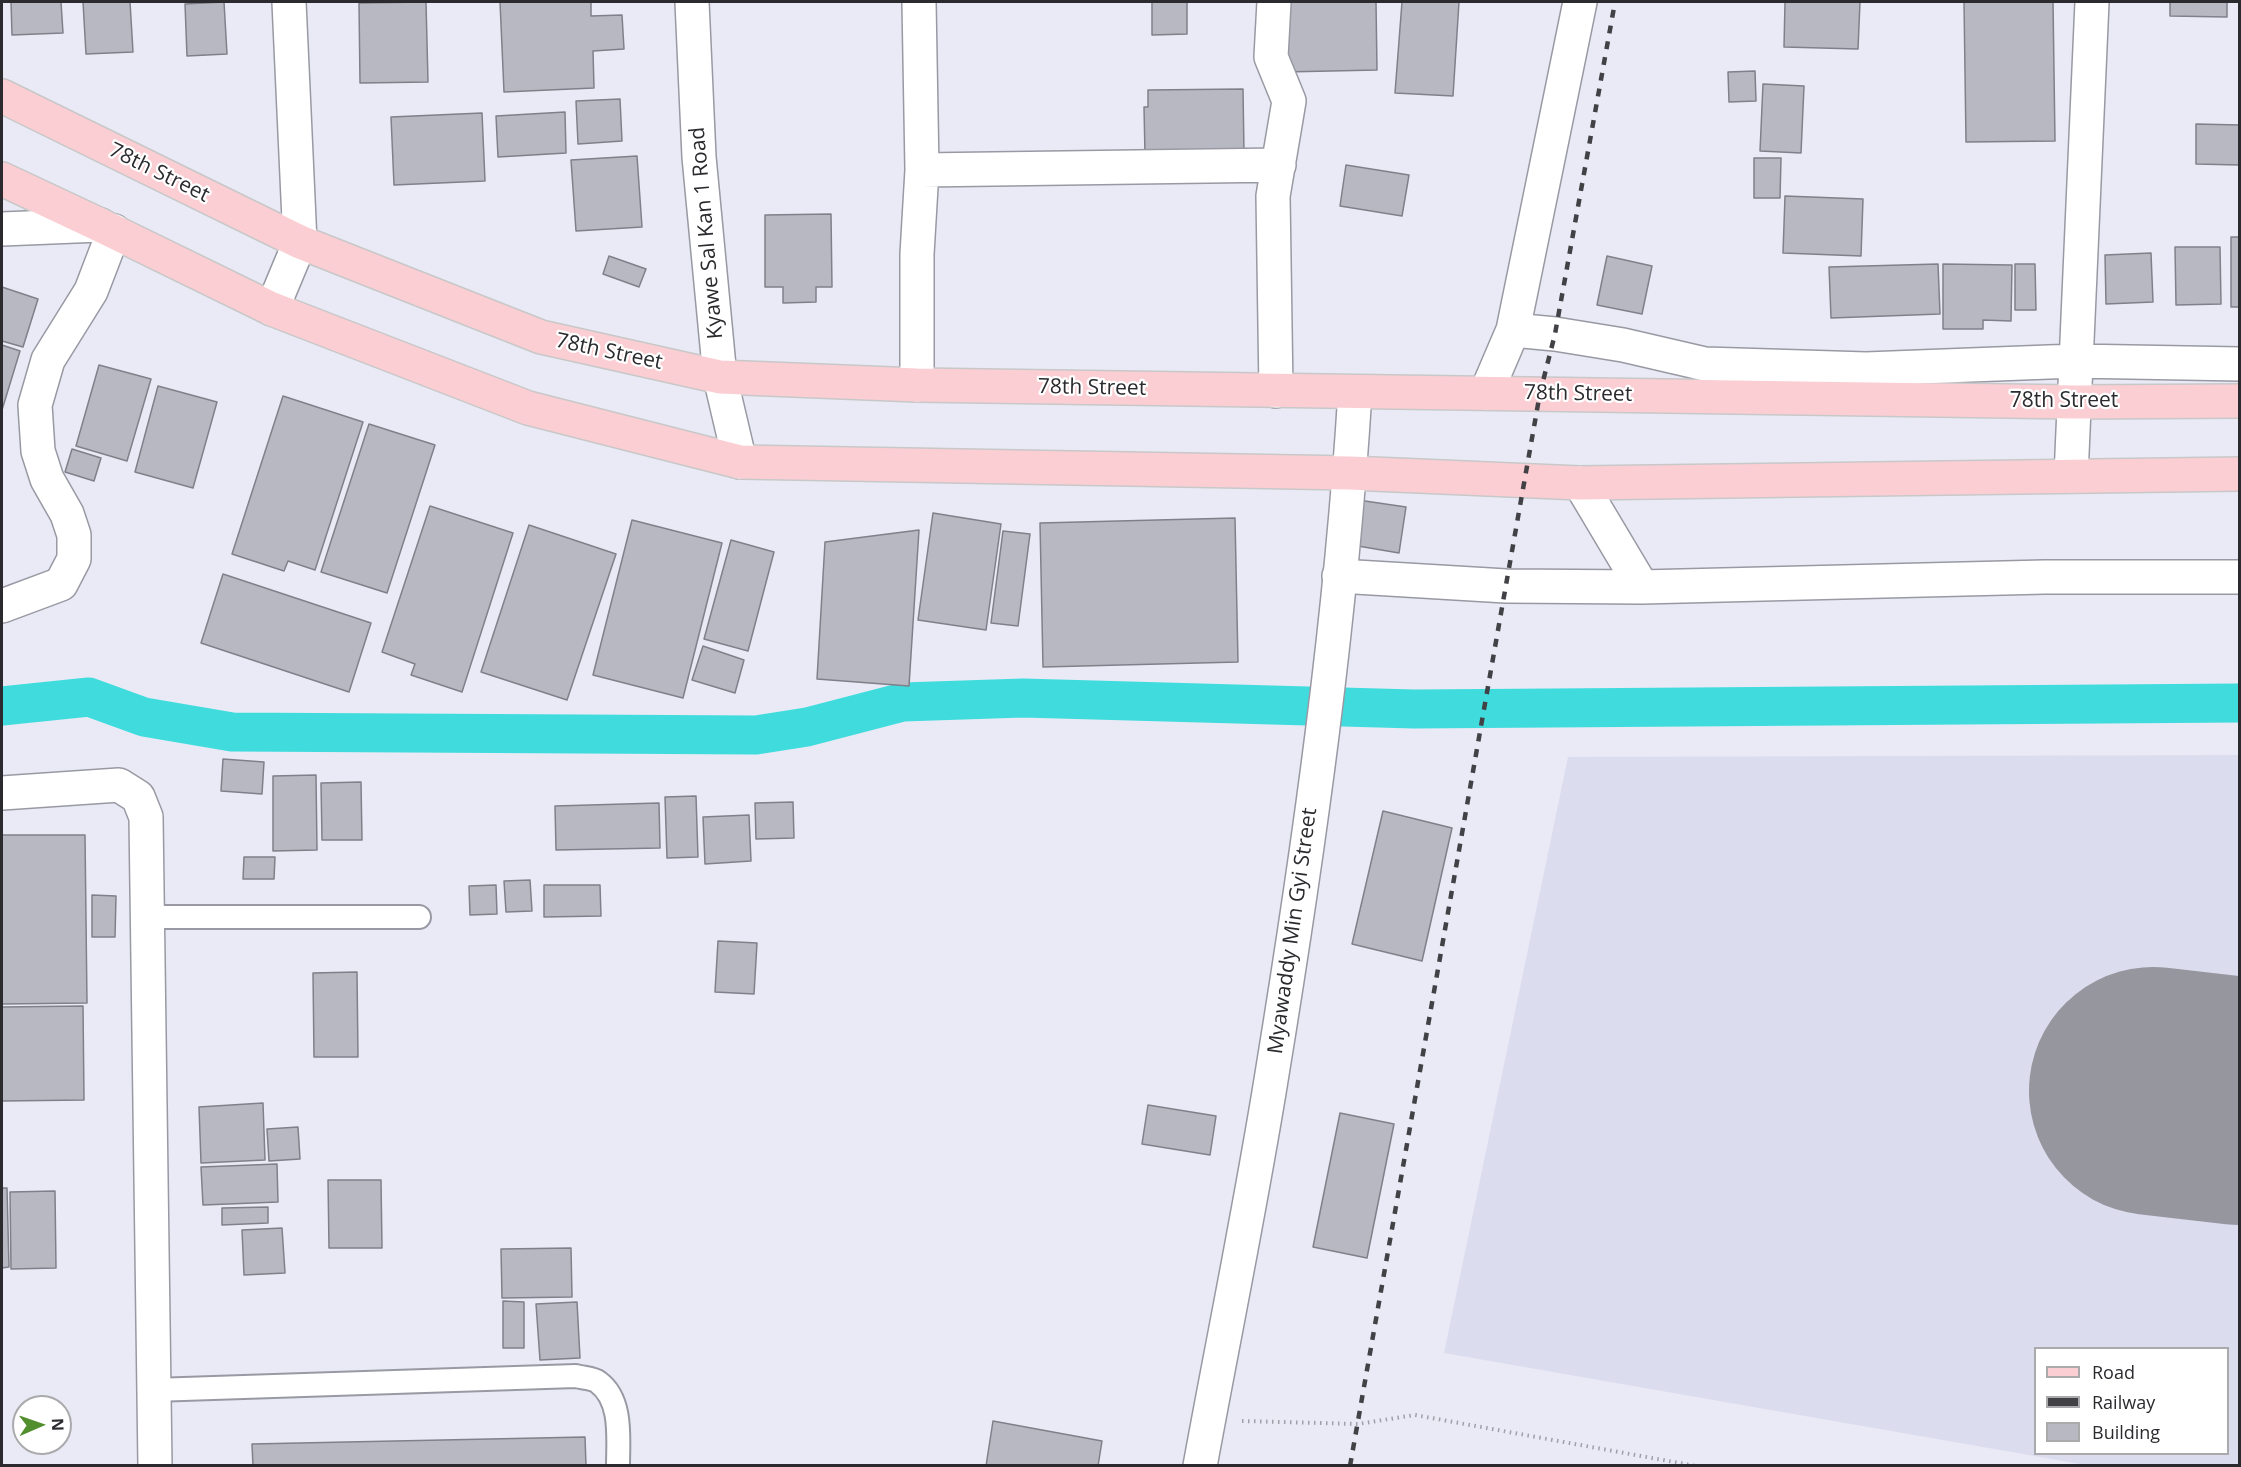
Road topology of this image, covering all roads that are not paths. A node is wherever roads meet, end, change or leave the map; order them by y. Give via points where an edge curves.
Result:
1 (289, 2) edge
2 (692, 2) edge
3 (919, 2) edge
4 (1274, 2) edge
5 (1580, 2) edge
6 (2092, 2) edge
7 (2, 96) edge
8 (1280, 165) junction
9 (922, 170) junction
10 (2, 179) edge
11 (107, 228) junction
12 (2, 229) edge
13 (300, 242) junction
14 (272, 309) junction
15 (1512, 330) junction
16 (2075, 361) junction
17 (2240, 364) edge
18 (720, 377) junction
19 (916, 385) junction
20 (1276, 391) junction
21 (1355, 392) junction
22 (1486, 393) junction
23 (2240, 401) edge
24 (2074, 402) junction
25 (740, 462) junction
26 (1350, 473) junction
27 (2240, 474) edge
28 (2071, 476) junction
29 (1580, 483) junction
30 (1339, 576) junction
31 (2240, 577) edge
32 (1642, 587) junction
33 (2, 606) edge
34 (2, 793) edge
35 (148, 917) junction
36 (419, 917) dead end
37 (153, 1390) junction
38 (155, 1466) edge
39 (618, 1466) edge
40 (1200, 1466) edge

1 - 13 street
2 - 18 street, Kyawe Sal Kan 1 Road via 699,157
3 - 9 street
4 - 8 street via 1271,57 1289,101
5 - 15 street
6 - 16 street
7 - 13 main road, 78th Street
8 - 9 street
8 - 20 street via 1273,196
9 - 19 street
10 - 11 main road
11 - 12 street
11 - 14 main road
11 - 33 street via 91,291 48,360 35,405 38,451 47,479 67,514 74,535 74,559 61,584
13 - 14 street
13 - 18 main road, 78th Street via 541,337
14 - 25 main road via 528,408
15 - 16 street via 1623,345 1705,363 1866,369
15 - 22 street
16 - 17 street
16 - 24 street
18 - 19 main road, 78th Street
18 - 25 street, Kyawe Sal Kan 1 Road
19 - 20 main road, 78th Street
20 - 21 main road, 78th Street
21 - 22 main road, 78th Street
21 - 26 street, Myawaddy Min Gyi Street
22 - 24 main road, 78th Street
23 - 24 main road, 78th Street
24 - 28 street
25 - 26 main road
26 - 29 main road
26 - 30 street, Myawaddy Min Gyi Street
27 - 28 main road
28 - 29 main road
29 - 32 street
30 - 32 street via 1506,586
30 - 40 street, Myawaddy Min Gyi Street via 1323,735 1272,1075
31 - 32 street via 2044,577
34 - 35 street via 119,785 138,797 146,816
35 - 36 lane
35 - 37 street
37 - 38 street
37 - 39 lane via 576,1376 597,1381 612,1397

